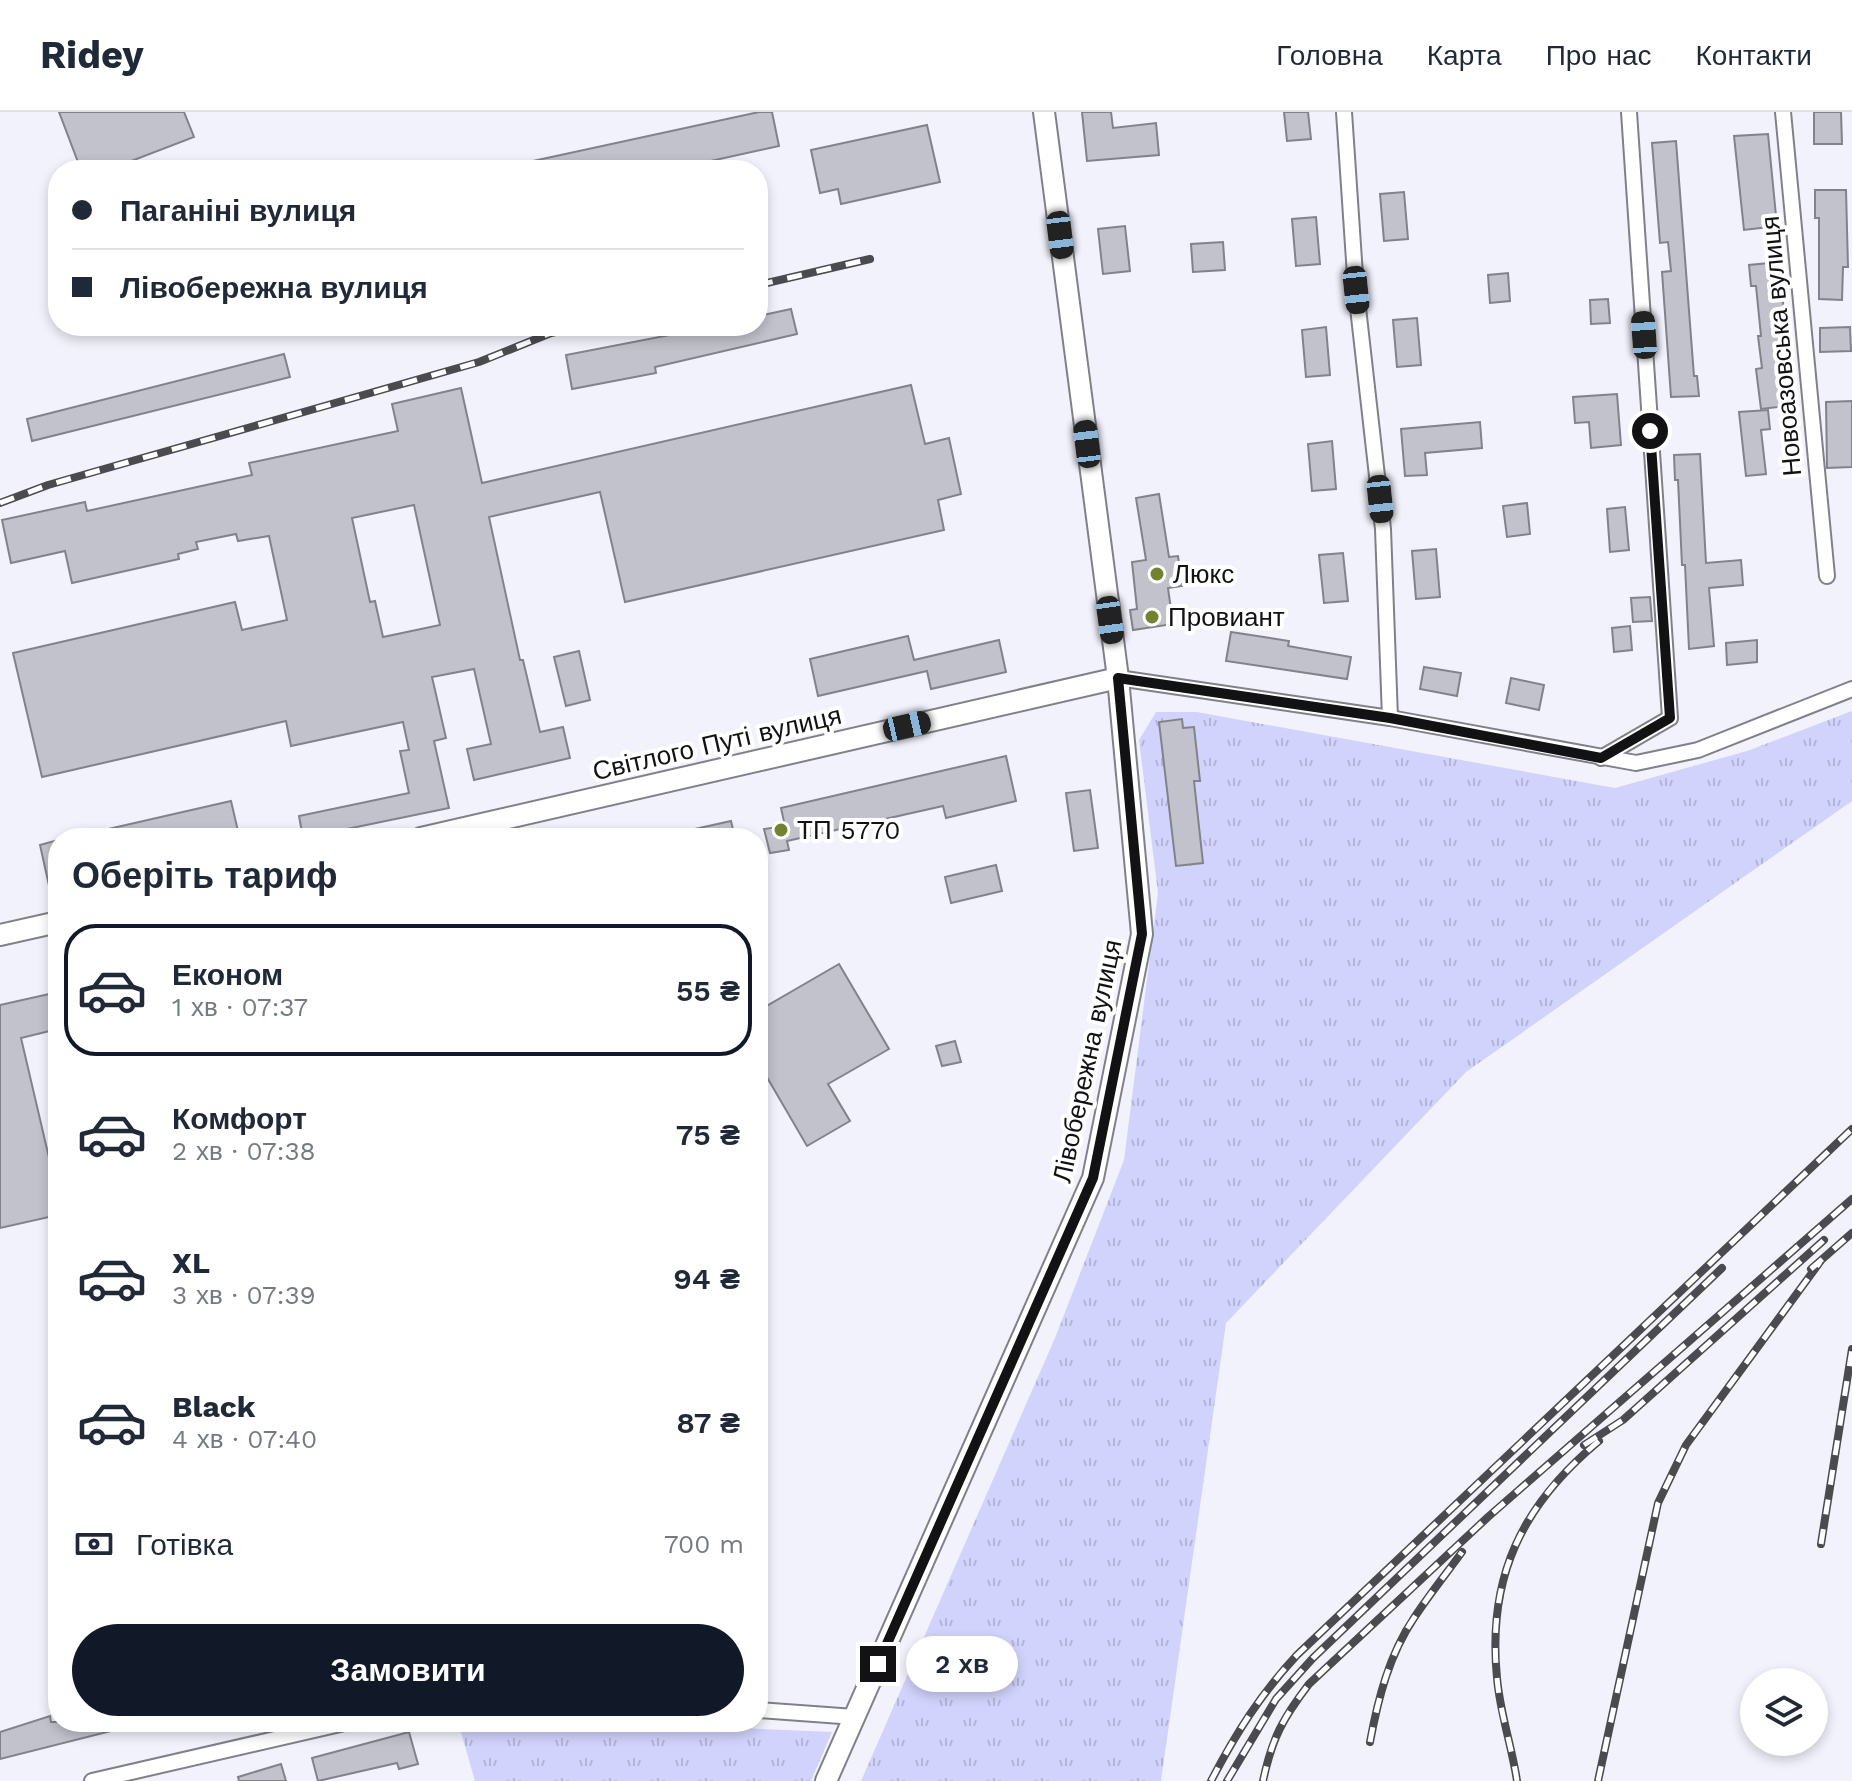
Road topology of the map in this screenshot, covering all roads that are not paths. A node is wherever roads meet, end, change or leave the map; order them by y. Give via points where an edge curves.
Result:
1 (1044, 112) edge
2 (1344, 112) edge
3 (1629, 112) edge
4 (1783, 112) edge
5 (1827, 576) dead end
6 (1118, 678) junction
7 (1852, 689) edge
8 (1390, 718) junction
9 (1601, 758) junction
10 (465, 828) edge
11 (48, 924) edge
12 (0, 935) edge
13 (768, 1711) edge
14 (855, 1717) junction
15 (305, 1732) edge
16 (92, 1781) edge
17 (826, 1781) edge

1 - 6 main road, Лівобережна вулиця
2 - 8 street via 1356,290 1383,529
3 - 9 street via 1670,718
4 - 5 street, Новоазовська вулиця
6 - 8 street
6 - 10 main road, Світлого Путі вулиця
6 - 14 main road, Лівобережна вулиця via 1142,934 1093,1178
7 - 9 street via 1698,750 1636,763
8 - 9 street
11 - 12 main road
13 - 14 street
14 - 17 main road, Лівобережна вулиця
15 - 16 street

